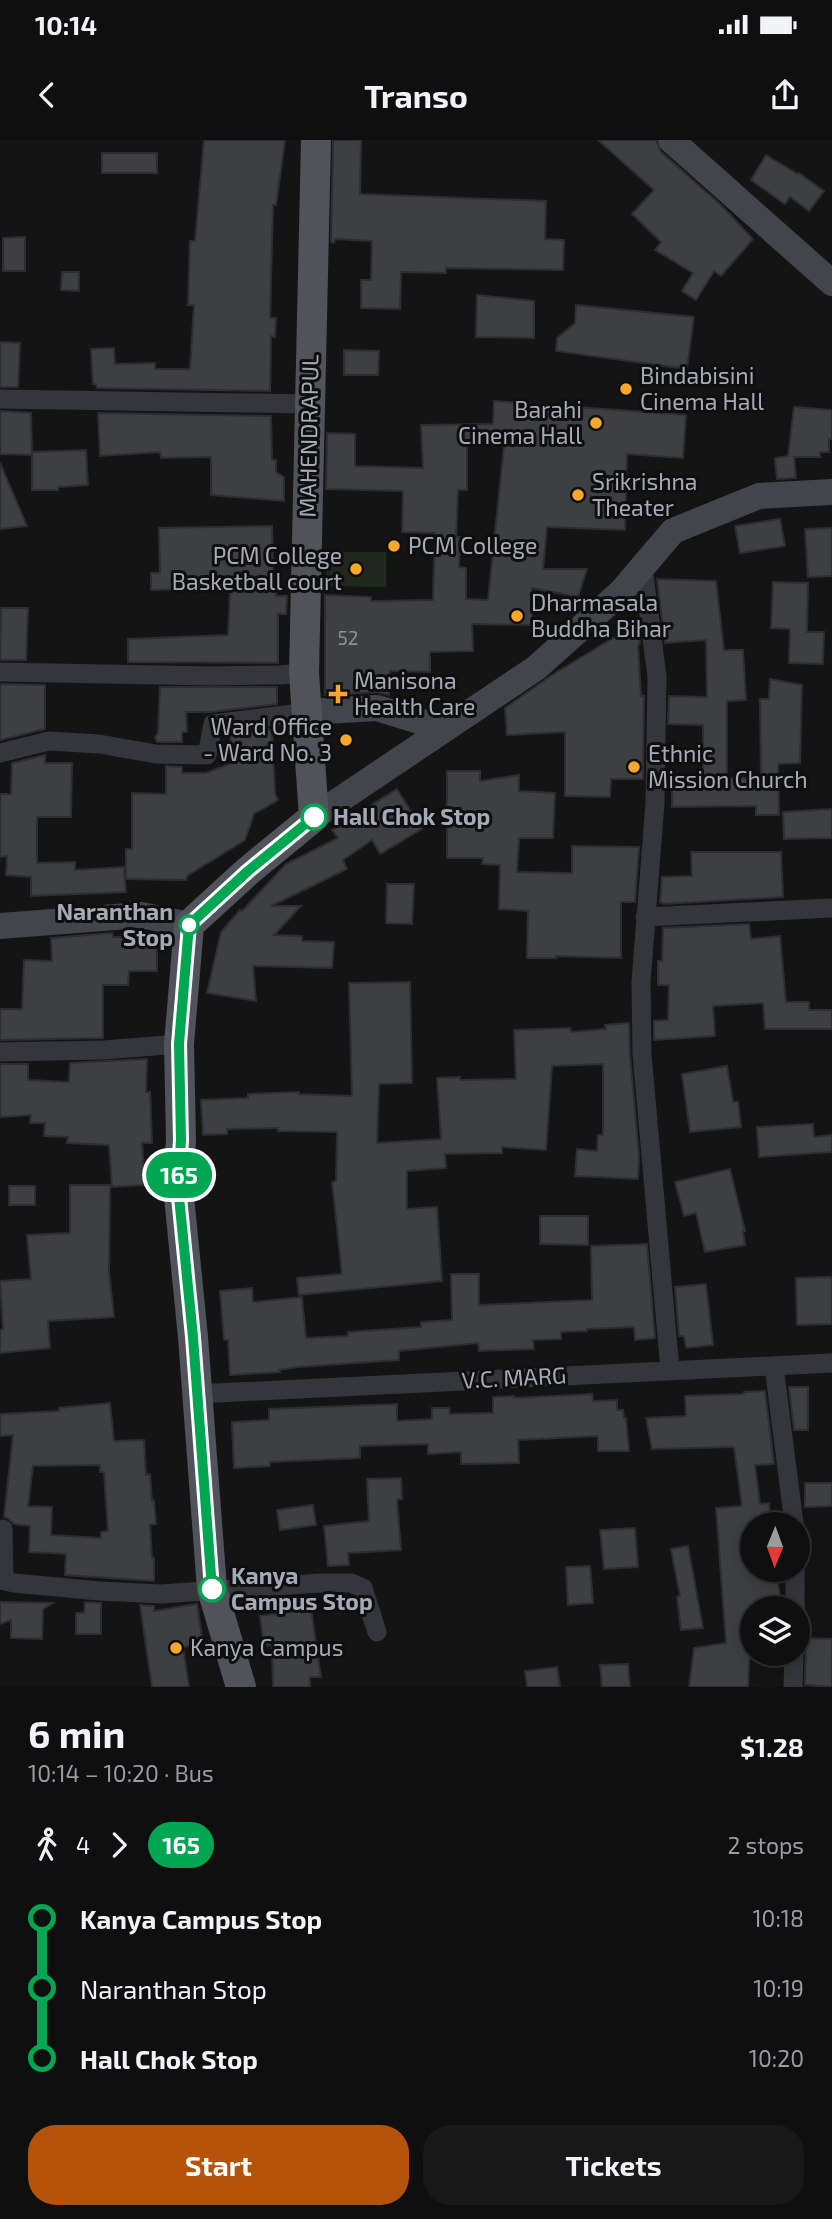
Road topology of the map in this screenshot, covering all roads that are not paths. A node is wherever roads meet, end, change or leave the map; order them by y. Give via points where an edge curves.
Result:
1 (316, 140) edge
2 (671, 140) edge
3 (832, 282) edge
4 (0, 399) edge
5 (310, 404) junction
6 (832, 492) edge
7 (643, 567) junction
8 (0, 672) edge
9 (304, 673) junction
10 (307, 712) junction
11 (445, 729) junction
12 (0, 753) edge
13 (314, 817) junction
14 (832, 908) edge
15 (645, 917) junction
16 (189, 925) junction
17 (0, 926) edge
18 (179, 1044) junction
19 (0, 1052) edge
20 (832, 1363) edge
21 (774, 1366) junction
22 (670, 1370) junction
23 (196, 1394) junction
24 (792, 1512) edge
25 (3, 1529) dead end
26 (212, 1589) junction
27 (377, 1632) dead end
28 (794, 1666) edge
29 (241, 1687) edge
30 (793, 1687) edge

1 - 5 main road, MAHENDRAPUL
2 - 3 main road
4 - 5 street
5 - 9 main road, MAHENDRAPUL
6 - 7 main road via 759,496 673,531
7 - 11 main road via 536,668
7 - 15 street via 657,677
8 - 9 street
9 - 10 main road, MAHENDRAPUL
10 - 11 main road via 377,708
10 - 12 street via 213,724 207,755 156,754 49,741
10 - 13 main road, MAHENDRAPUL
11 - 13 main road
13 - 16 main road
14 - 15 street
15 - 22 street via 642,1054
16 - 17 main road via 141,915
16 - 18 main road
18 - 19 street
18 - 23 main road via 178,1187
20 - 21 street, V.C. MARG
21 - 22 street, V.C. MARG
21 - 24 street
22 - 23 street, V.C. MARG
23 - 26 main road
25 - 26 street via 4,1581 161,1594
26 - 27 street via 351,1583 363,1588
26 - 29 main road
28 - 30 street

